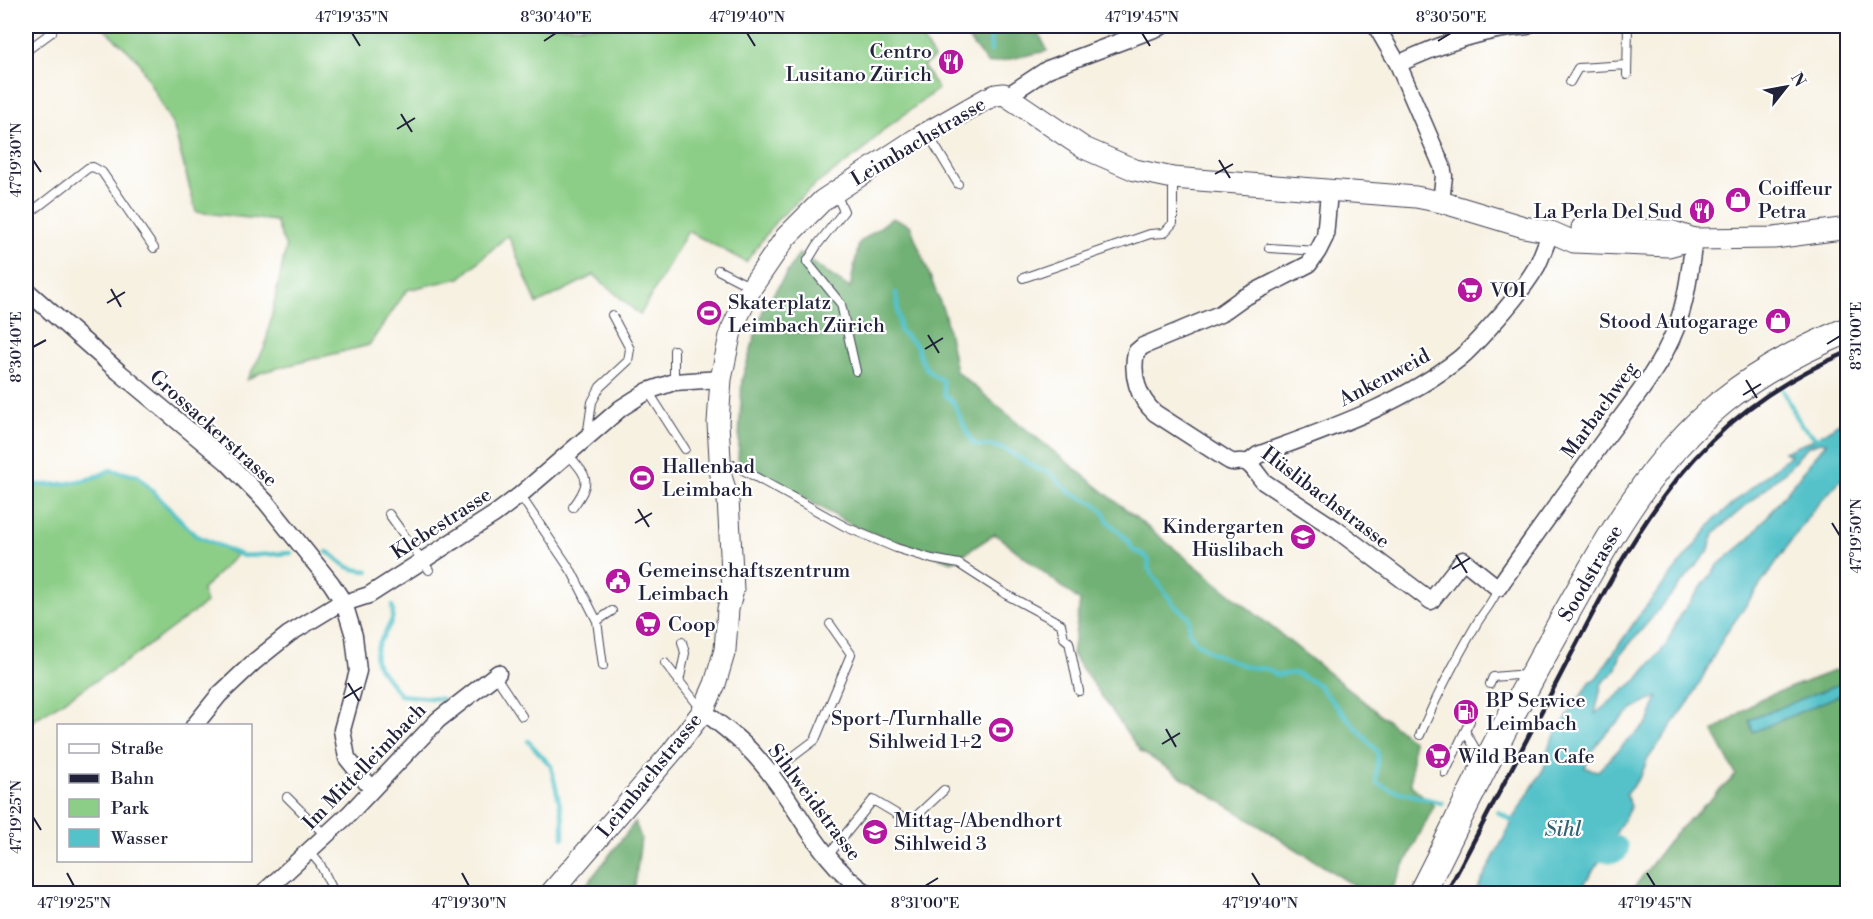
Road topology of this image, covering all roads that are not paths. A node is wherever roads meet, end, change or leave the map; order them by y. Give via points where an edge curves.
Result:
1 (1162, 26) edge
2 (1376, 26) edge
3 (1527, 26) edge
4 (1628, 26) edge
5 (52, 32) dead end
6 (26, 51) edge
7 (1398, 64) junction
8 (1627, 65) junction
9 (1628, 75) dead end
10 (1570, 82) dead end
11 (1007, 96) junction
12 (934, 144) dead end
13 (1173, 178) junction
14 (958, 184) dead end
15 (834, 192) junction
16 (1329, 192) junction
17 (1440, 202) junction
18 (26, 216) edge
19 (1848, 228) edge
20 (1551, 232) junction
21 (1694, 238) junction
22 (154, 248) dead end
23 (1269, 248) dead end
24 (1318, 252) junction
25 (718, 270) dead end
26 (1023, 278) dead end
27 (751, 288) junction
28 (26, 290) edge
29 (612, 315) dead end
30 (1848, 330) edge
31 (674, 350) dead end
32 (856, 371) dead end
33 (721, 379) junction
34 (674, 382) junction
35 (648, 391) junction
36 (587, 437) junction
37 (685, 449) dead end
38 (568, 454) junction
39 (1248, 463) junction
40 (721, 476) junction
41 (520, 495) junction
42 (573, 507) dead end
43 (389, 514) dead end
44 (425, 566) junction
45 (1498, 588) junction
46 (344, 603) junction
47 (612, 611) dead end
48 (597, 621) junction
49 (830, 624) dead end
50 (682, 642) dead end
51 (665, 663) dead end
52 (603, 666) dead end
53 (496, 674) joint
54 (1532, 677) junction
55 (679, 682) junction
56 (1490, 684) dead end
57 (1079, 691) dead end
58 (702, 711) junction
59 (522, 716) dead end
60 (1470, 721) dead end
61 (196, 724) edge
62 (1465, 730) junction
63 (1420, 735) dead end
64 (1489, 758) junction
65 (1445, 773) dead end
66 (770, 774) junction
67 (371, 788) junction
68 (944, 790) dead end
69 (287, 797) dead end
70 (326, 836) junction
71 (309, 851) junction
72 (827, 857) junction
73 (262, 894) edge
74 (335, 894) edge
75 (550, 894) edge
76 (868, 894) edge
77 (1421, 894) edge

1 - 11 street via 1048,69
2 - 7 street
3 - 7 street via 1454,41
4 - 8 lane
5 - 6 lane
7 - 17 street via 1442,166
8 - 9 lane
8 - 10 lane via 1578,68
11 - 13 street, Leimbachstrasse via 1084,148 1135,170
11 - 15 street, Leimbachstrasse via 996,95 970,108
12 - 14 lane
13 - 16 street, Leimbachstrasse
13 - 26 lane via 1173,223 1164,233 1150,234
15 - 27 street, Leimbachstrasse via 786,237
15 - 32 lane via 844,211 807,262 841,304
16 - 17 street, Leimbachstrasse
16 - 24 street via 1325,237
17 - 20 street, Leimbachstrasse
18 - 22 lane via 93,167 102,172
19 - 21 street, Leimbachstrasse via 1774,238
20 - 21 street, Leimbachstrasse via 1574,242 1645,245 1670,246
20 - 39 street, Ankenweid via 1536,266 1515,298 1460,357 1399,398 1258,455
21 - 45 street, Marbachweg via 1684,300 1657,365
23 - 24 lane
24 - 39 street, Hüslibachstrasse via 1309,264 1220,314 1136,352 1133,374 1147,406 1223,457 1234,463
25 - 27 lane
27 - 33 street, Leimbachstrasse via 730,331
28 - 46 street, Grossackerstrasse via 227,462 288,527
29 - 36 lane via 630,349 628,361 600,387 592,402
30 - 54 main road, Soodstrasse via 1781,361 1750,381 1664,460 1612,532
31 - 34 lane
33 - 34 street, Klebestrasse
33 - 40 street, Leimbachstrasse
34 - 35 street, Klebestrasse
35 - 36 street, Klebestrasse
35 - 37 lane
36 - 38 street, Klebestrasse
38 - 41 street, Klebestrasse
38 - 42 lane via 583,470 586,480 583,494
39 - 45 street, Hüslibachstrasse via 1264,482 1337,530 1431,601 1463,561
40 - 57 lane via 734,465 846,527 896,548 959,564 1061,624 1069,642
40 - 58 street, Leimbachstrasse via 728,499 733,590 725,650
41 - 44 street, Klebestrasse
41 - 48 lane via 572,572
43 - 44 lane
44 - 46 street, Klebestrasse via 369,595
45 - 63 lane via 1444,683
46 - 61 street, Klebestrasse via 289,634 263,655 219,695
46 - 67 street, Grossackerstrasse via 354,636 358,671 342,730 347,758
47 - 48 lane
48 - 52 lane
49 - 66 lane via 851,654 815,740
50 - 55 lane via 685,653
51 - 55 lane
53 - 59 lane
53 - 67 street, Im Mittelleimbach via 438,720
54 - 56 lane via 1493,677
54 - 64 main road, Soodstrasse
55 - 58 lane
58 - 66 street, Sihlweidstrasse via 758,758
58 - 75 street, Leimbachstrasse via 672,752
60 - 62 lane
62 - 64 lane via 1476,750
62 - 65 lane
64 - 77 main road, Soodstrasse
66 - 72 street, Sihlweidstrasse
67 - 70 street, Im Mittelleimbach
68 - 72 lane via 910,822 873,800
69 - 70 lane
70 - 71 street, Im Mittelleimbach
71 - 73 street, Im Mittelleimbach
71 - 74 lane
72 - 76 street, Sihlweidstrasse

